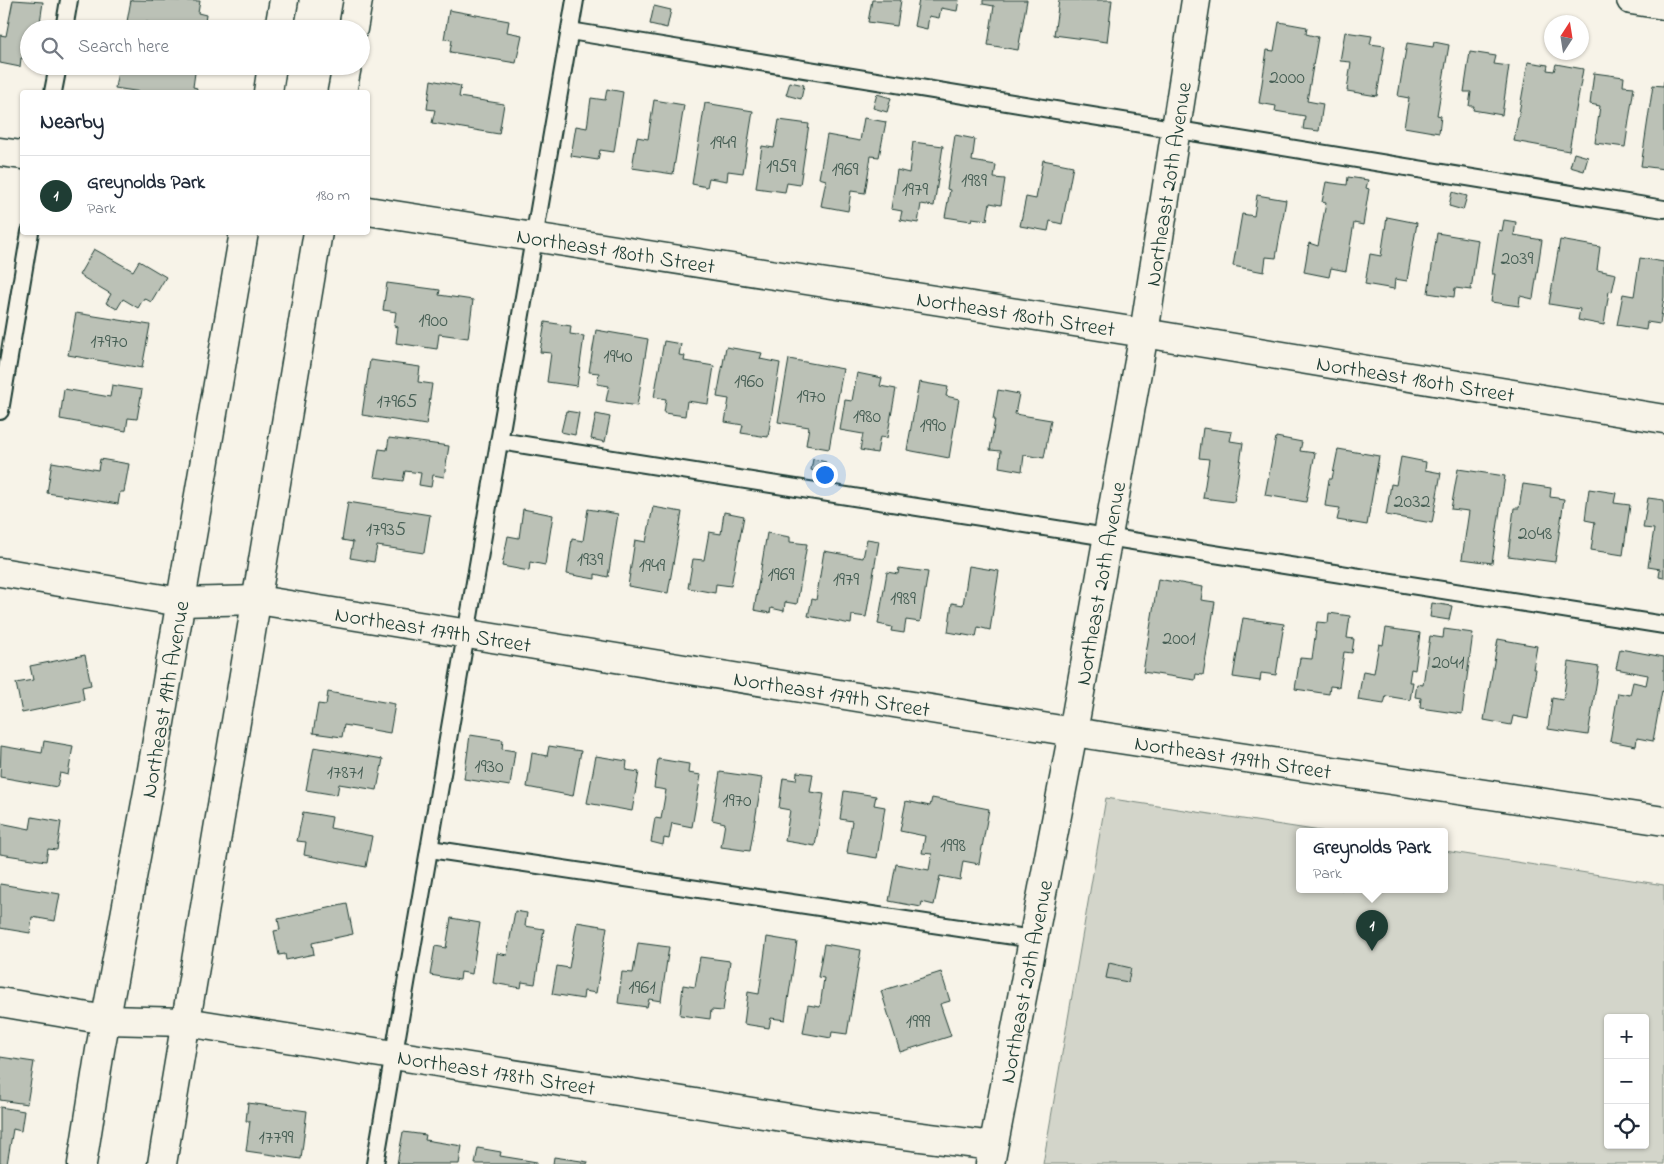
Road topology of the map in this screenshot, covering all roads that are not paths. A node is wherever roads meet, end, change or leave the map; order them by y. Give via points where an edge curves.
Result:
1 (69, 0) edge
2 (284, 0) edge
3 (358, 0) edge
4 (575, 0) edge
5 (1196, 0) edge
6 (1632, 0) edge
7 (1664, 5) edge
8 (66, 20) edge
9 (281, 20) edge
10 (355, 20) edge
11 (570, 31) junction
12 (56, 75) edge
13 (271, 75) edge
14 (345, 75) edge
15 (53, 90) edge
16 (268, 90) edge
17 (342, 90) edge
18 (1176, 128) junction
19 (0, 152) edge
20 (20, 156) edge
21 (1664, 209) edge
22 (370, 211) edge
23 (29, 235) edge
24 (243, 235) edge
25 (318, 235) edge
26 (535, 237) junction
27 (1144, 333) junction
28 (4, 360) edge
29 (0, 411) edge
30 (1664, 419) edge
31 (498, 441) junction
32 (1107, 538) junction
33 (0, 572) edge
34 (258, 600) junction
35 (181, 602) junction
36 (1664, 625) edge
37 (466, 634) junction
38 (1073, 732) junction
39 (1664, 821) edge
40 (430, 849) junction
41 (1033, 939) junction
42 (0, 1002) edge
43 (106, 1020) junction
44 (186, 1022) junction
45 (394, 1055) junction
46 (992, 1155) edge
47 (82, 1164) edge
48 (162, 1164) edge
49 (375, 1164) edge

1 - 8 lane
2 - 9 street
3 - 10 street
4 - 11 lane
5 - 18 street, Northeast 20th Avenue
6 - 7 street
11 - 18 lane
11 - 26 lane
12 - 15 lane
13 - 16 street
14 - 17 street
18 - 21 lane
18 - 27 street, Northeast 20th Avenue
19 - 20 street
22 - 26 street, Northeast 180th Street
23 - 28 lane
24 - 35 street, Northeast 19th Avenue
25 - 34 street
26 - 27 street, Northeast 180th Street
26 - 31 lane
27 - 30 street, Northeast 180th Street
27 - 32 street, Northeast 20th Avenue
28 - 29 lane
31 - 32 lane
31 - 37 lane
32 - 36 lane
32 - 38 street, Northeast 20th Avenue
33 - 35 street, Northeast 179th Street
34 - 35 street, Northeast 179th Street
34 - 37 street, Northeast 179th Street
34 - 44 street
35 - 43 street, Northeast 19th Avenue
37 - 38 street, Northeast 179th Street
37 - 40 lane
38 - 39 street, Northeast 179th Street
38 - 41 street, Northeast 20th Avenue
40 - 41 lane
40 - 45 lane
41 - 46 street, Northeast 20th Avenue
42 - 43 street, Northeast 178th Street
43 - 44 street, Northeast 178th Street
43 - 47 street, Northeast 19th Avenue
44 - 45 street, Northeast 178th Street
44 - 48 street
45 - 46 street, Northeast 178th Street via 858,1129
45 - 49 lane

